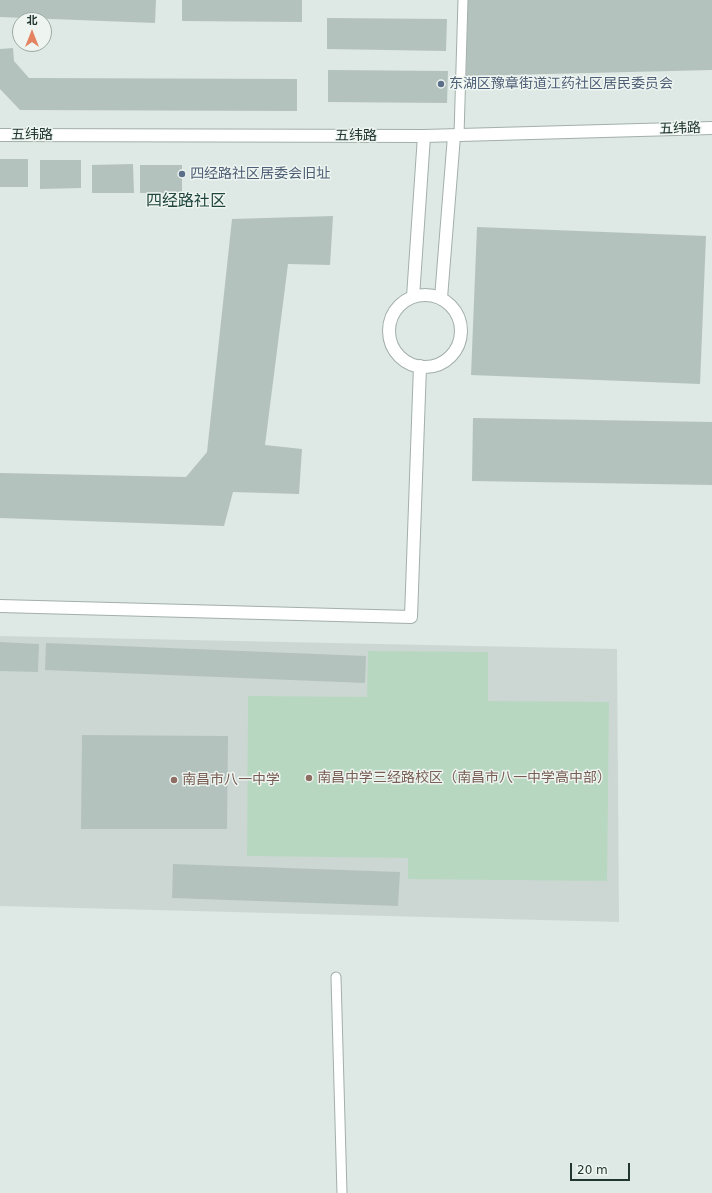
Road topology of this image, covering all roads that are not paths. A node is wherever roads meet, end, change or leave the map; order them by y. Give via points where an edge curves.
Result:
1 (463, 0) edge
2 (712, 128) edge
3 (0, 136) edge
4 (424, 136) junction
5 (457, 136) junction
6 (412, 297) junction
7 (441, 298) junction
8 (420, 366) junction
9 (0, 606) edge
10 (336, 977) dead end
11 (342, 1193) edge

1 - 5 lane
2 - 5 street, 五纬路
3 - 4 street, 五纬路
4 - 5 street, 五纬路
4 - 6 street
5 - 7 street
6 - 7 street via 430,295
6 - 8 street via 397,308 391,319 389,332 398,354 408,362
7 - 8 street via 457,314 461,324 458,346 442,363 430,368
8 - 9 street via 411,618
10 - 11 lane

